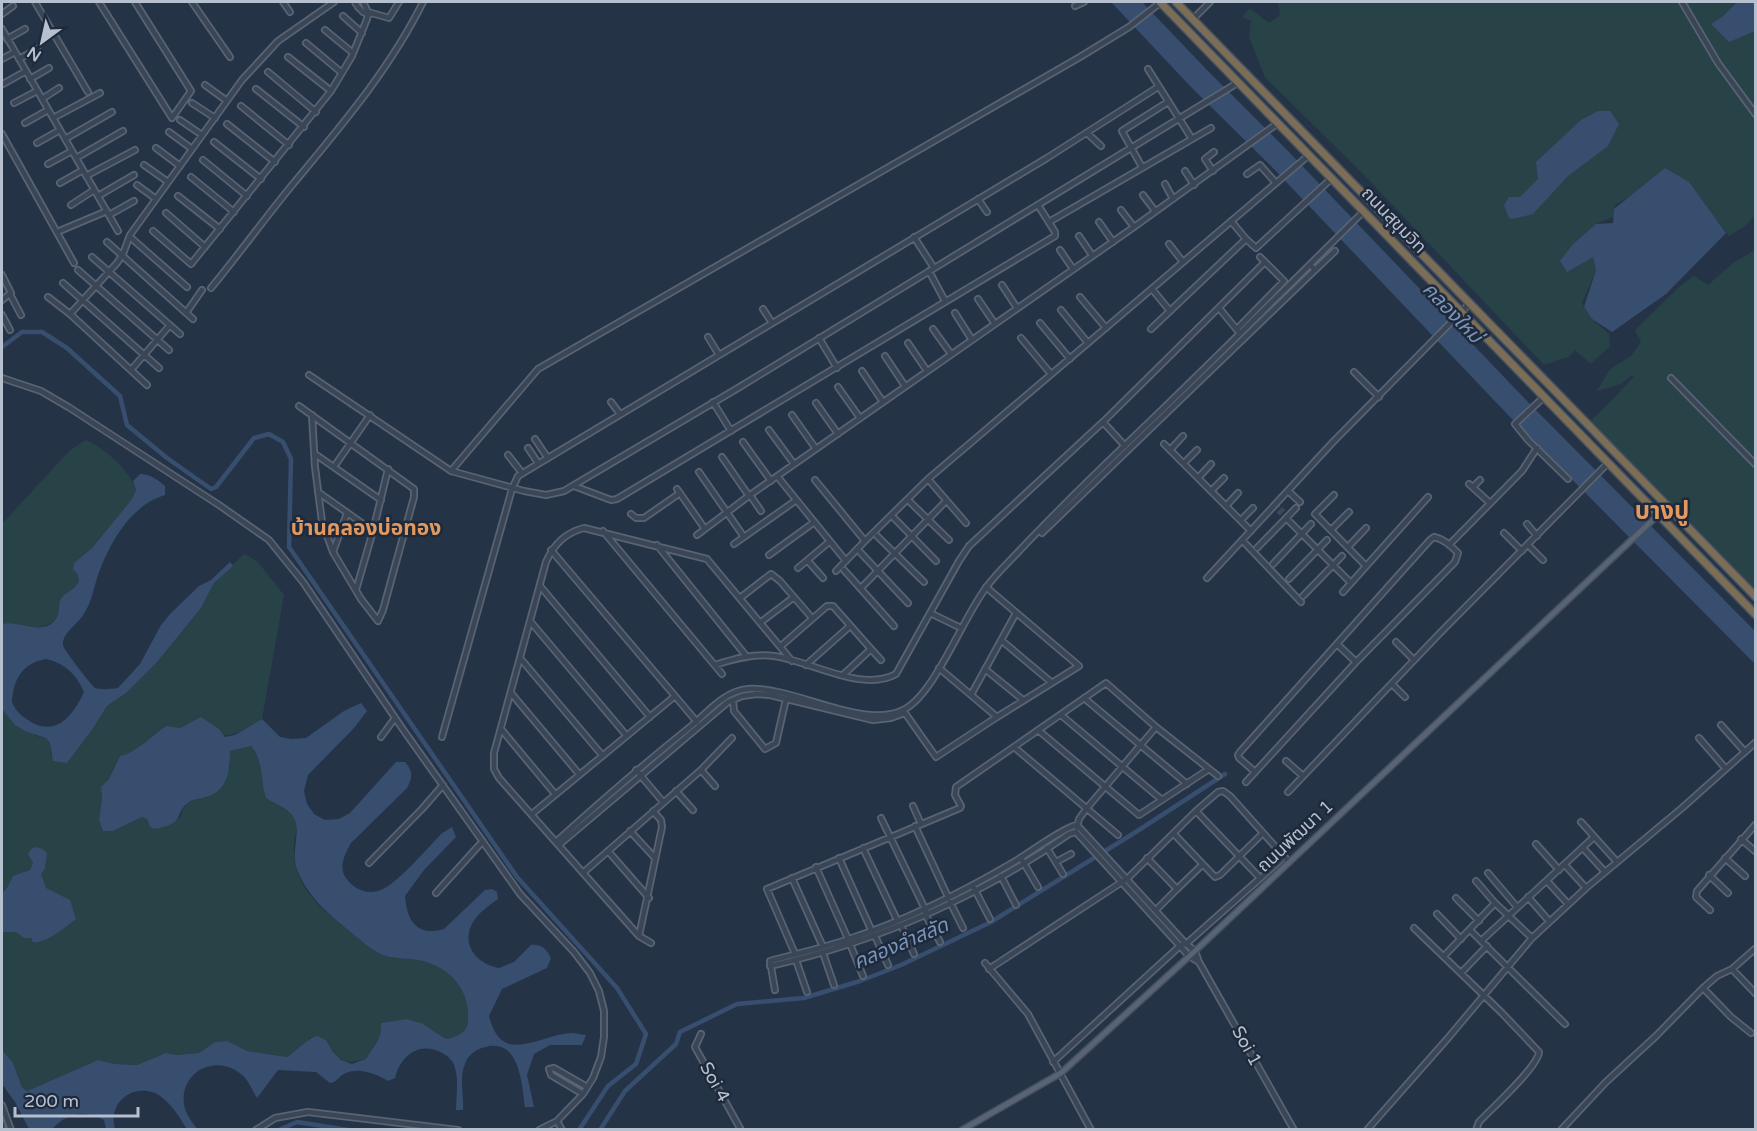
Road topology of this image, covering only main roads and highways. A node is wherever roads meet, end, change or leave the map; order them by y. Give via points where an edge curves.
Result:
1 (1160, 2) edge
2 (1176, 2) edge
3 (1658, 514) junction
4 (1755, 597) edge
5 (1755, 615) edge
6 (962, 1130) edge

1 - 3 highway, ถนนสุขุมวิท via 1332,178 1361,214
2 - 4 highway, ถนนสุขุมวิท
3 - 5 highway, ถนนสุขุมวิท
3 - 6 main road, ถนนพัฒนา 1 via 1061,1073

